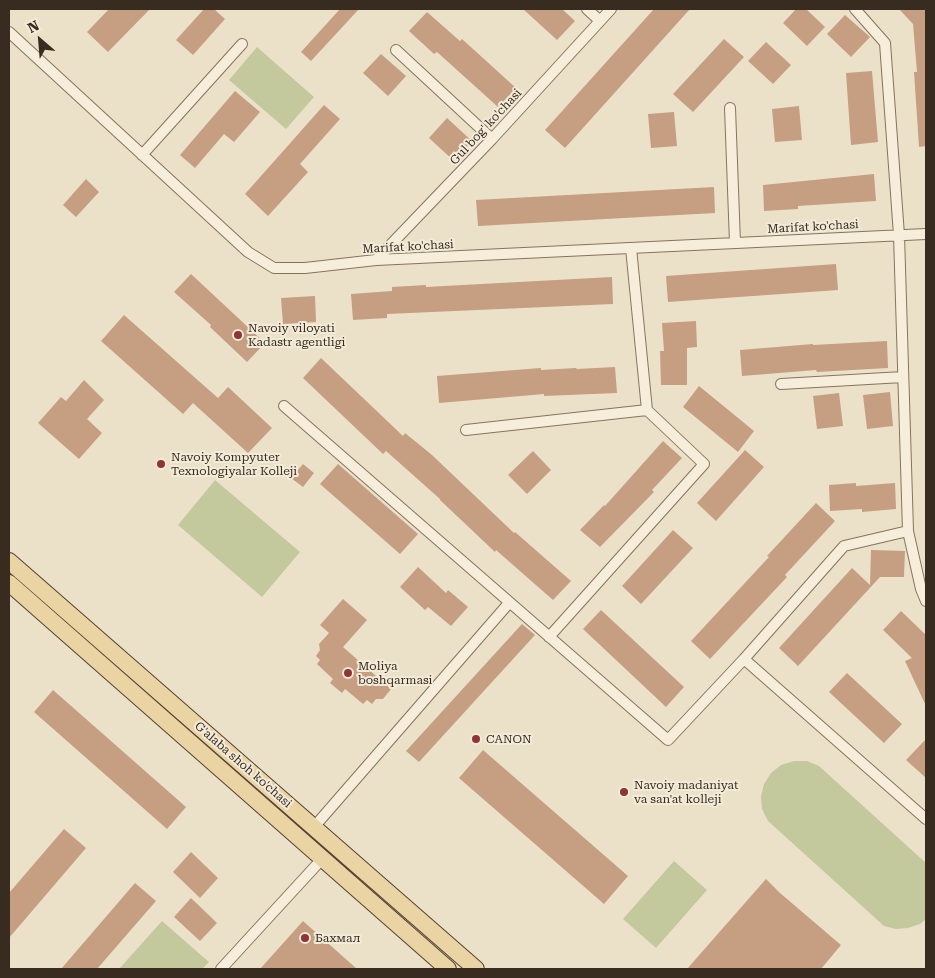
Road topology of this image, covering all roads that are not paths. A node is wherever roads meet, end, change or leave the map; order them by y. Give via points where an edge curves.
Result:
1 (587, 9) edge
2 (611, 9) edge
3 (855, 9) edge
4 (600, 21) junction
5 (9, 32) edge
6 (242, 44) dead end
7 (396, 50) dead end
8 (730, 108) dead end
9 (492, 139) junction
10 (142, 155) junction
11 (926, 234) edge
12 (899, 235) junction
13 (734, 243) junction
14 (630, 248) junction
15 (376, 260) junction
16 (903, 376) junction
17 (781, 384) dead end
18 (284, 406) dead end
19 (647, 410) junction
20 (466, 430) dead end
21 (908, 532) junction
22 (9, 561) edge
23 (9, 584) edge
24 (926, 601) edge
25 (509, 603) junction
26 (549, 637) junction
27 (744, 659) junction
28 (926, 819) edge
29 (314, 828) junction
30 (322, 859) junction
31 (221, 969) edge
32 (448, 969) edge
33 (476, 969) edge

1 - 4 street
2 - 4 street, Gul bog' ko'chasi
3 - 12 street via 884,43
4 - 9 street, Gul bog' ko'chasi
5 - 10 street, Marifat ko'chasi
6 - 10 street
7 - 9 street
8 - 13 street
9 - 15 street, Gul bog' ko'chasi
10 - 15 street, Marifat ko'chasi via 248,252 274,268
11 - 12 street, Marifat ko'chasi
12 - 13 street, Marifat ko'chasi
12 - 16 street
13 - 14 street, Marifat ko'chasi
14 - 15 street, Marifat ko'chasi
14 - 19 street
16 - 17 street
16 - 21 street
18 - 25 street
19 - 20 street
19 - 26 street via 704,464
21 - 24 street
21 - 27 street via 844,546
22 - 29 main road, G'alaba shoh ko'chasi
23 - 30 main road, G'alaba shoh ko'chasi
25 - 26 street
25 - 29 street
26 - 27 street via 668,740
27 - 28 street
29 - 33 main road, G'alaba shoh ko'chasi
30 - 31 street
30 - 32 main road, G'alaba shoh ko'chasi

